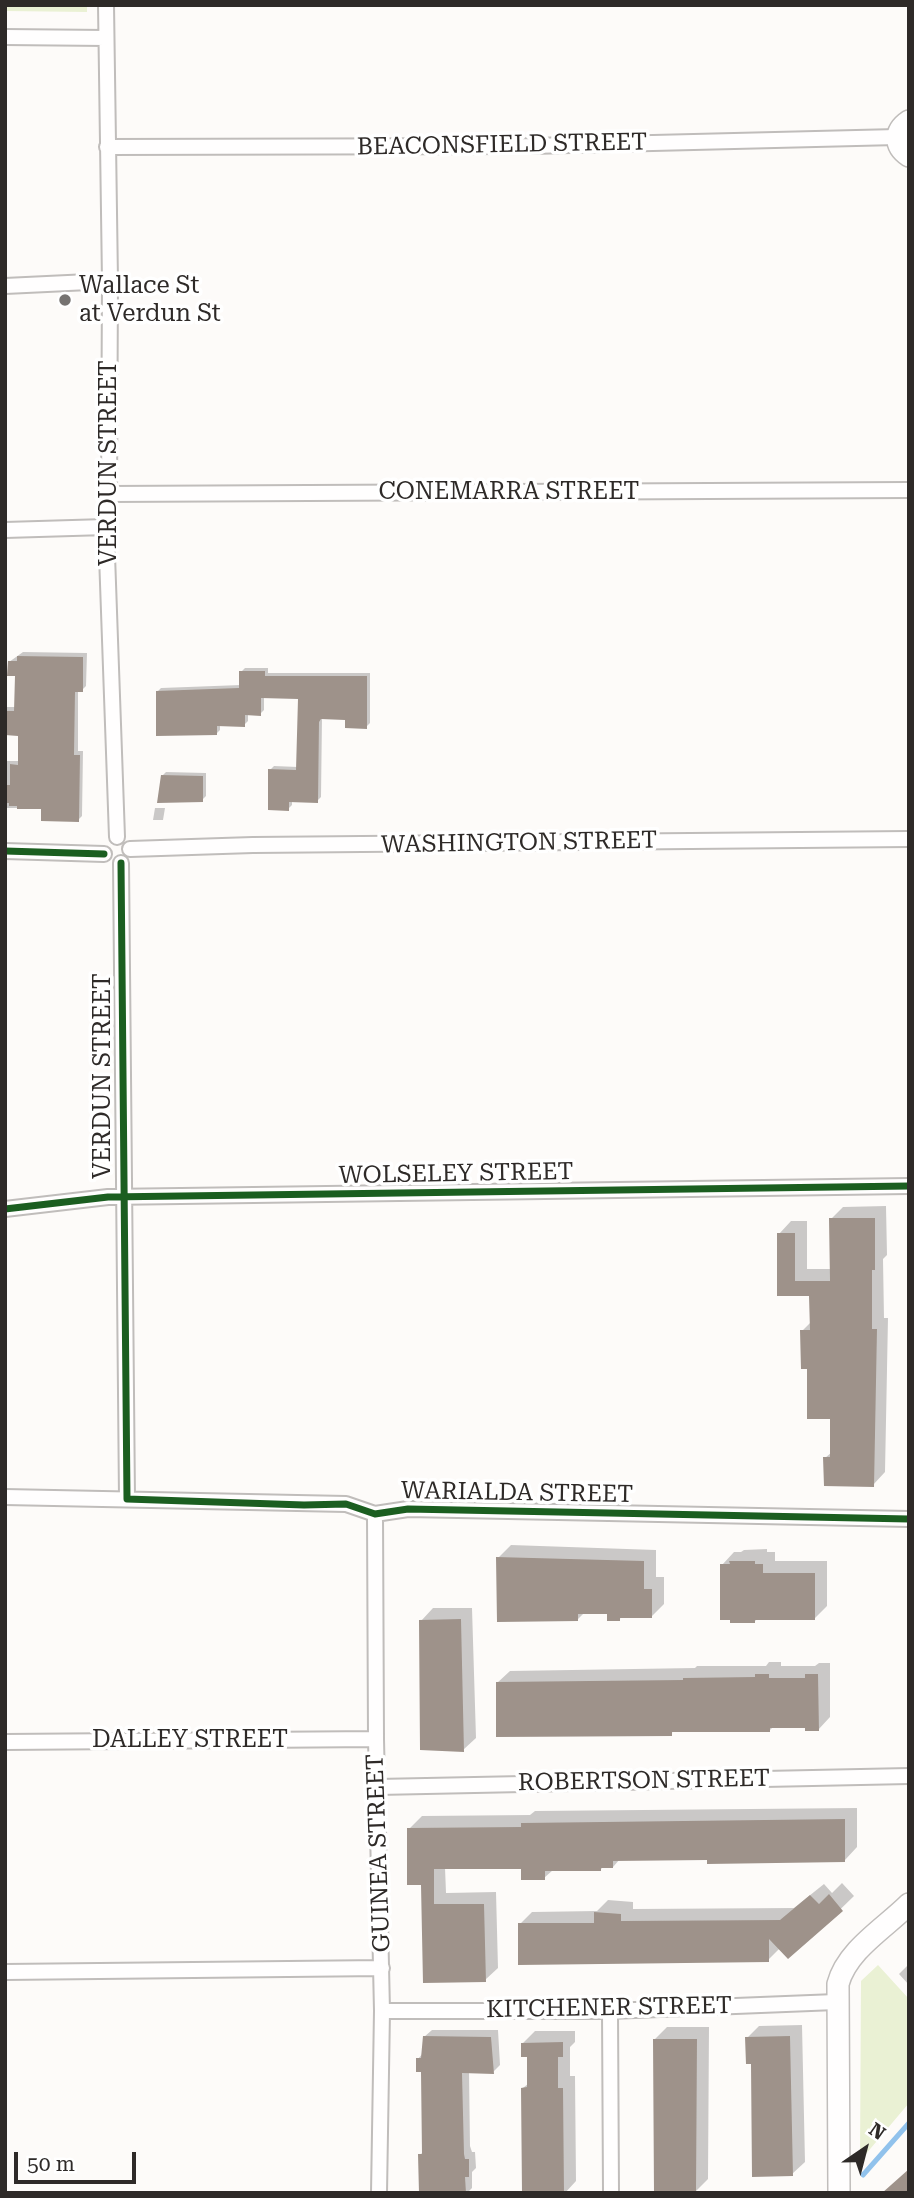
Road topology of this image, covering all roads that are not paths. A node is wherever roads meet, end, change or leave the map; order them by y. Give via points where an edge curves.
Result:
1 (106, 5) edge
2 (5, 37) edge
3 (106, 38) junction
4 (903, 129) edge
5 (107, 147) junction
6 (909, 156) edge
7 (110, 281) junction
8 (5, 286) edge
9 (909, 490) edge
10 (109, 494) junction
11 (106, 527) junction
12 (5, 530) edge
13 (117, 837) junction
14 (909, 839) edge
15 (130, 849) junction
16 (5, 851) edge
17 (104, 854) junction
18 (121, 863) junction
19 (909, 1186) edge
20 (122, 1198) junction
21 (5, 1209) edge
22 (5, 1497) edge
23 (127, 1499) junction
24 (375, 1514) junction
25 (909, 1519) edge
26 (376, 1739) junction
27 (5, 1742) edge
28 (909, 1776) edge
29 (378, 1787) junction
30 (909, 1904) edge
31 (382, 1968) junction
32 (5, 1972) edge
33 (836, 2002) junction
34 (382, 2011) junction
35 (610, 2011) junction
36 (379, 2193) edge
37 (611, 2193) edge
38 (839, 2193) edge

1 - 3 street, VERDUN STREET
2 - 3 street
3 - 5 street, VERDUN STREET
4 - 5 street, BEACONSFIELD STREET via 531,146
4 - 6 main road via 900,149
5 - 7 street, VERDUN STREET
7 - 8 street
7 - 10 street, VERDUN STREET
9 - 10 street, CONEMARRA STREET
10 - 11 street, VERDUN STREET
11 - 12 street
11 - 13 street, VERDUN STREET
13 - 15 street
13 - 17 street via 105,843
14 - 15 street, WASHINGTON STREET
15 - 18 street
16 - 17 street
17 - 18 street via 108,861
18 - 20 street, VERDUN STREET
19 - 20 street, WOLSELEY STREET
20 - 21 street, WOLSELEY STREET
20 - 23 street, VERDUN STREET
22 - 23 street, WARIALDA STREET
23 - 24 street, WARIALDA STREET via 346,1504
24 - 25 street, WARIALDA STREET via 408,1509
24 - 26 street, GUINEA STREET
26 - 27 street, DALLEY STREET
26 - 29 street, GUINEA STREET
28 - 29 street, ROBERTSON STREET
29 - 31 street, GUINEA STREET
30 - 33 main road via 845,1966
31 - 32 street
31 - 34 street, GUINEA STREET
33 - 35 street, KITCHENER STREET
33 - 38 main road
34 - 35 street, KITCHENER STREET
34 - 36 street, GUINEA STREET
35 - 37 street

